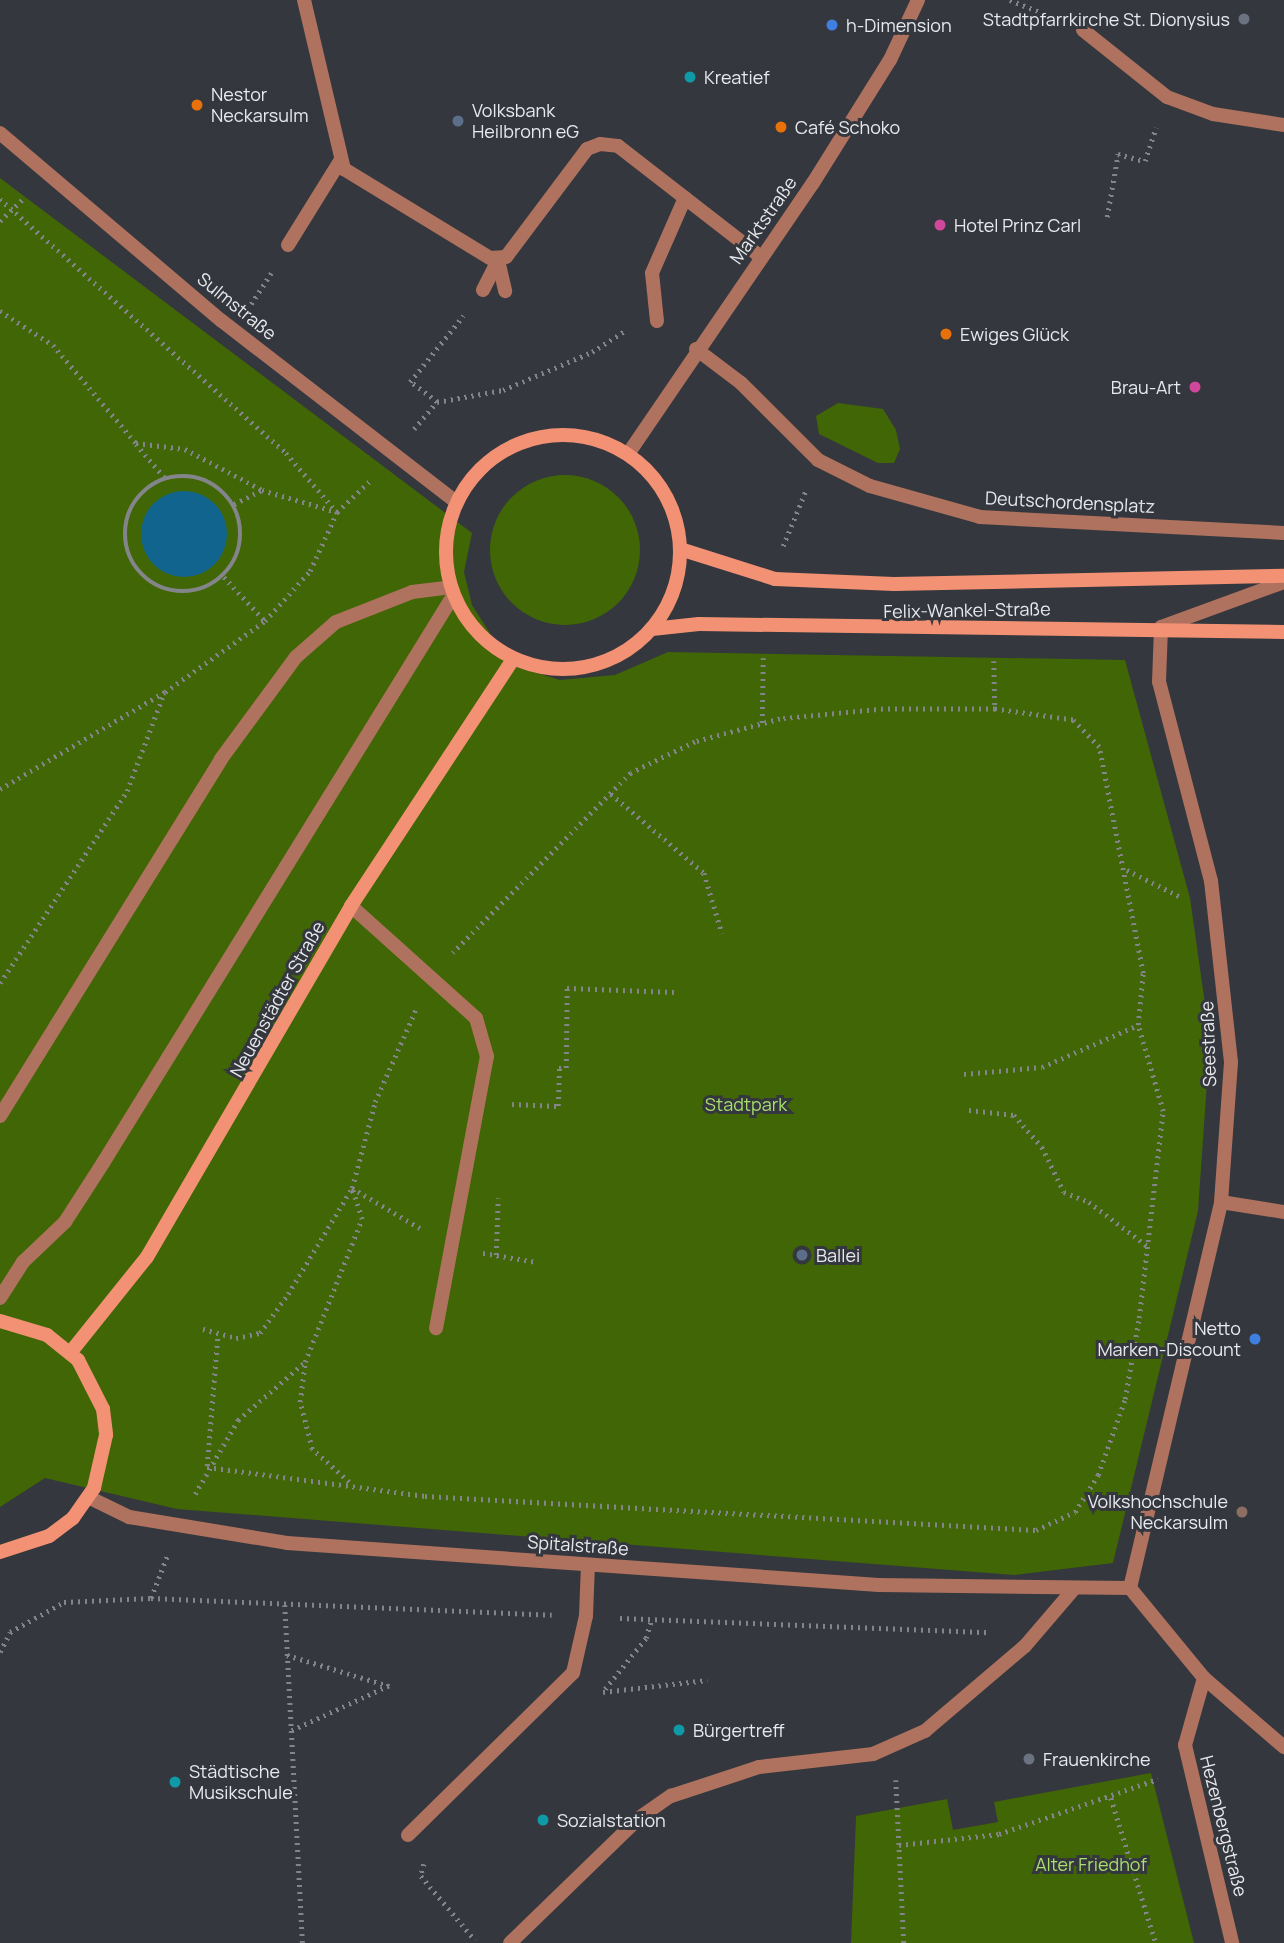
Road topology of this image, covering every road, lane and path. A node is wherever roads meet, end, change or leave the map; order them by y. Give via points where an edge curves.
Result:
1 (304, 0) edge
2 (918, 0) edge
3 (1010, 0) edge
4 (1083, 30) joint
5 (1167, 97) junction
6 (1284, 125) edge
7 (0, 133) edge
8 (340, 161) junction
9 (685, 198) junction
10 (0, 199) edge
11 (1107, 217) dead end
12 (288, 245) joint
13 (761, 257) junction
14 (498, 260) junction
15 (483, 290) joint
16 (505, 292) dead end
17 (0, 311) edge
18 (657, 321) joint
19 (234, 330) junction
20 (696, 349) junction
21 (437, 402) junction
22 (136, 443) junction
23 (395, 452) junction
24 (628, 454) junction
25 (165, 478) junction
26 (262, 490) junction
27 (456, 502) junction
28 (234, 504) junction
29 (337, 512) junction
30 (1284, 533) edge
31 (680, 549) junction
32 (1284, 576) edge
33 (224, 577) junction
34 (1284, 582) edge
35 (452, 591) junction
36 (265, 621) junction
37 (1161, 627) junction
38 (652, 629) junction
39 (1284, 632) edge
40 (513, 659) junction
41 (165, 692) junction
42 (0, 789) edge
43 (611, 794) junction
44 (1126, 870) junction
45 (351, 906) junction
46 (1215, 914) junction
47 (722, 933) dead end
48 (431, 976) junction
49 (0, 983) edge
50 (674, 992) dead end
51 (1138, 1025) junction
52 (964, 1074) dead end
53 (500, 1103) dead end
54 (969, 1110) dead end
55 (0, 1115) edge
56 (498, 1186) dead end
57 (352, 1188) junction
58 (1220, 1202) junction
59 (1284, 1212) edge
60 (429, 1233) dead end
61 (1150, 1248) junction
62 (496, 1255) dead end
63 (0, 1298) edge
64 (0, 1321) edge
65 (436, 1328) dead end
66 (203, 1329) dead end
67 (218, 1333) junction
68 (70, 1353) junction
69 (305, 1362) junction
70 (207, 1466) junction
71 (351, 1483) junction
72 (88, 1497) junction
73 (178, 1528) junction
74 (0, 1552) edge
75 (588, 1565) junction
76 (1130, 1588) junction
77 (1073, 1590) junction
78 (151, 1598) junction
79 (285, 1604) junction
80 (586, 1616) junction
81 (651, 1620) dead end
82 (1035, 1634) junction
83 (0, 1652) edge
84 (287, 1655) junction
85 (1204, 1678) junction
86 (707, 1680) dead end
87 (291, 1731) junction
88 (894, 1746) junction
89 (1284, 1746) edge
90 (1189, 1767) junction
91 (1111, 1798) junction
92 (408, 1835) dead end
93 (899, 1845) junction
94 (426, 1857) dead end
95 (303, 1943) edge
96 (478, 1943) edge
97 (510, 1943) edge
98 (904, 1943) edge
99 (1156, 1943) edge
100 (1232, 1943) edge

1 - 8 street
2 - 13 street, Marktstraße via 890,60
3 - 4 path
4 - 5 street
5 - 6 street via 1213,114
5 - 11 path via 1145,160 1118,154
7 - 19 street, Sulmstraße
8 - 12 street
8 - 14 street
9 - 13 street
9 - 14 street via 618,146 600,144 587,149
9 - 18 street via 652,273
10 - 29 path via 286,453
12 - 19 path
13 - 20 street, Marktstraße
14 - 15 street
14 - 16 street
15 - 21 path via 410,382
17 - 22 path via 53,345
18 - 21 path via 636,323 592,352 503,390
19 - 23 street, Sulmstraße
20 - 24 street, Marktstraße
20 - 30 street, Deutschordensplatz via 741,383 818,460 870,486 980,517
21 - 23 path
22 - 25 path
22 - 26 path via 185,449
23 - 27 street, Sulmstraße
23 - 29 path
24 - 27 main road via 574,435 518,443 472,477
24 - 31 main road via 666,495
25 - 28 path via 191,475 216,485
25 - 33 path via 142,491 127,513 124,540 132,565 150,583 175,593 201,591
26 - 28 path
26 - 29 path
27 - 35 main road via 446,533
28 - 33 path via 242,529 239,555
29 - 36 path via 310,571
31 - 32 main road, Felix-Wankel-Straße via 775,579
31 - 38 main road via 674,592
33 - 36 path
34 - 37 street
35 - 40 main road via 477,633
35 - 55 street via 412,592 336,622 288,667 214,770
35 - 63 street via 96,1175
36 - 41 path
37 - 38 main road, Felix-Wankel-Straße via 893,631 699,624
37 - 39 main road, Felix-Wankel-Straße
37 - 46 street, Seestraße via 1159,682
38 - 40 main road via 622,654 587,667 550,669
40 - 45 main road, Neuenstädter Straße
41 - 42 path
41 - 49 path via 127,791
43 - 44 path via 631,773 695,742 780,719 983,709 1073,720 1099,747
43 - 47 path via 704,873
43 - 48 path
44 - 46 path
44 - 51 path via 1143,972
45 - 48 street
45 - 68 main road, Neuenstädter Straße via 147,1257
46 - 58 street, Seestraße via 1231,1062
48 - 57 path via 374,1102
48 - 65 street via 476,1018 487,1056 477,1138
50 - 53 path via 567,988 566,1068 559,1068 558,1107
51 - 52 path via 1042,1068
51 - 61 path via 1163,1111
54 - 61 path via 1014,1115 1042,1147 1064,1192 1089,1202
56 - 62 path
57 - 60 path
57 - 67 path via 260,1333 236,1338
57 - 69 path via 362,1219
58 - 59 street
58 - 76 street, Seestraße
61 - 71 path via 1125,1399 1098,1475 1075,1512 1037,1530 425,1496
64 - 68 main road via 47,1335
66 - 67 path
67 - 70 path
68 - 72 main road via 93,1383 106,1435 103,1462
69 - 70 path via 237,1420
69 - 71 path via 300,1402 312,1449
70 - 71 path
70 - 73 path
72 - 73 street, Spitalstraße via 129,1517
72 - 74 main road via 49,1536
73 - 75 street, Spitalstraße via 288,1544
73 - 78 path
75 - 77 street, Spitalstraße via 878,1585
75 - 80 street
76 - 77 street, Spitalstraße
76 - 85 street
77 - 82 street
78 - 79 path
78 - 83 path via 64,1602 10,1632
79 - 80 path
79 - 84 path
80 - 82 path
80 - 92 street via 573,1674
81 - 86 path via 646,1638 602,1692
82 - 88 street via 940,1720
84 - 87 path
84 - 87 path via 390,1686
85 - 89 street
85 - 90 street, Hezenbergstraße via 1189,1718
87 - 95 path
88 - 93 path
88 - 97 street via 760,1767 671,1796 639,1818
90 - 91 path
90 - 100 street, Hezenbergstraße
91 - 93 path via 999,1834
91 - 99 path
93 - 98 path
94 - 96 path via 421,1876

